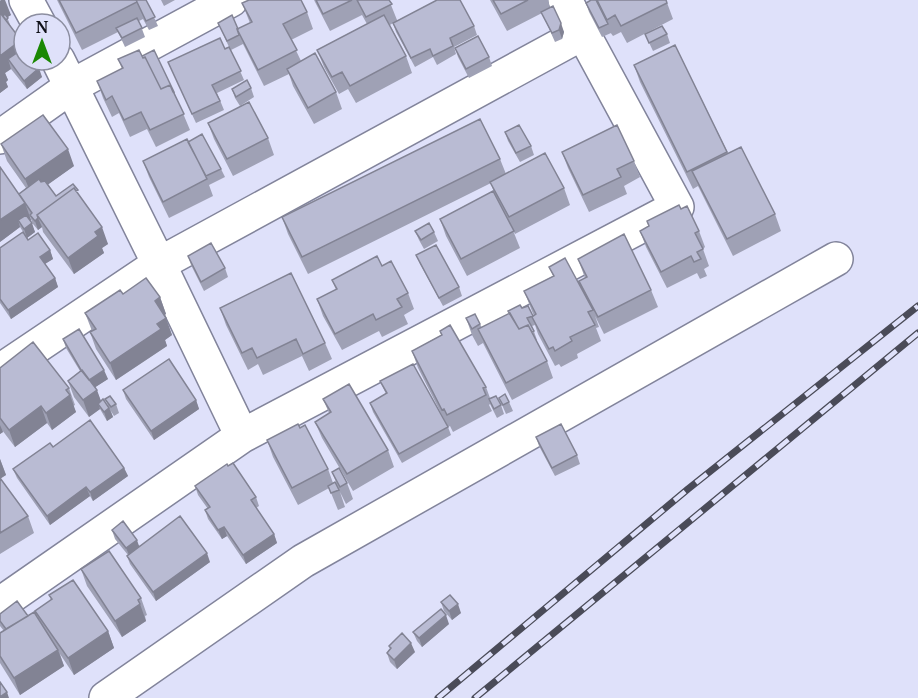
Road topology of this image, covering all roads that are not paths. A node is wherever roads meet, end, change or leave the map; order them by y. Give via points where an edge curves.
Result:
1 (231, 0) edge
2 (565, 0) edge
3 (583, 33) junction
4 (65, 73) edge
5 (0, 137) edge
6 (836, 259) dead end
7 (159, 264) junction
8 (0, 371) edge
9 (242, 436) junction
10 (0, 604) edge
11 (106, 698) edge

1 - 4 street
2 - 3 street
3 - 7 street
3 - 9 street via 677,207
4 - 5 street
4 - 7 street
6 - 11 street via 303,561
7 - 8 street
7 - 9 street
9 - 10 street

